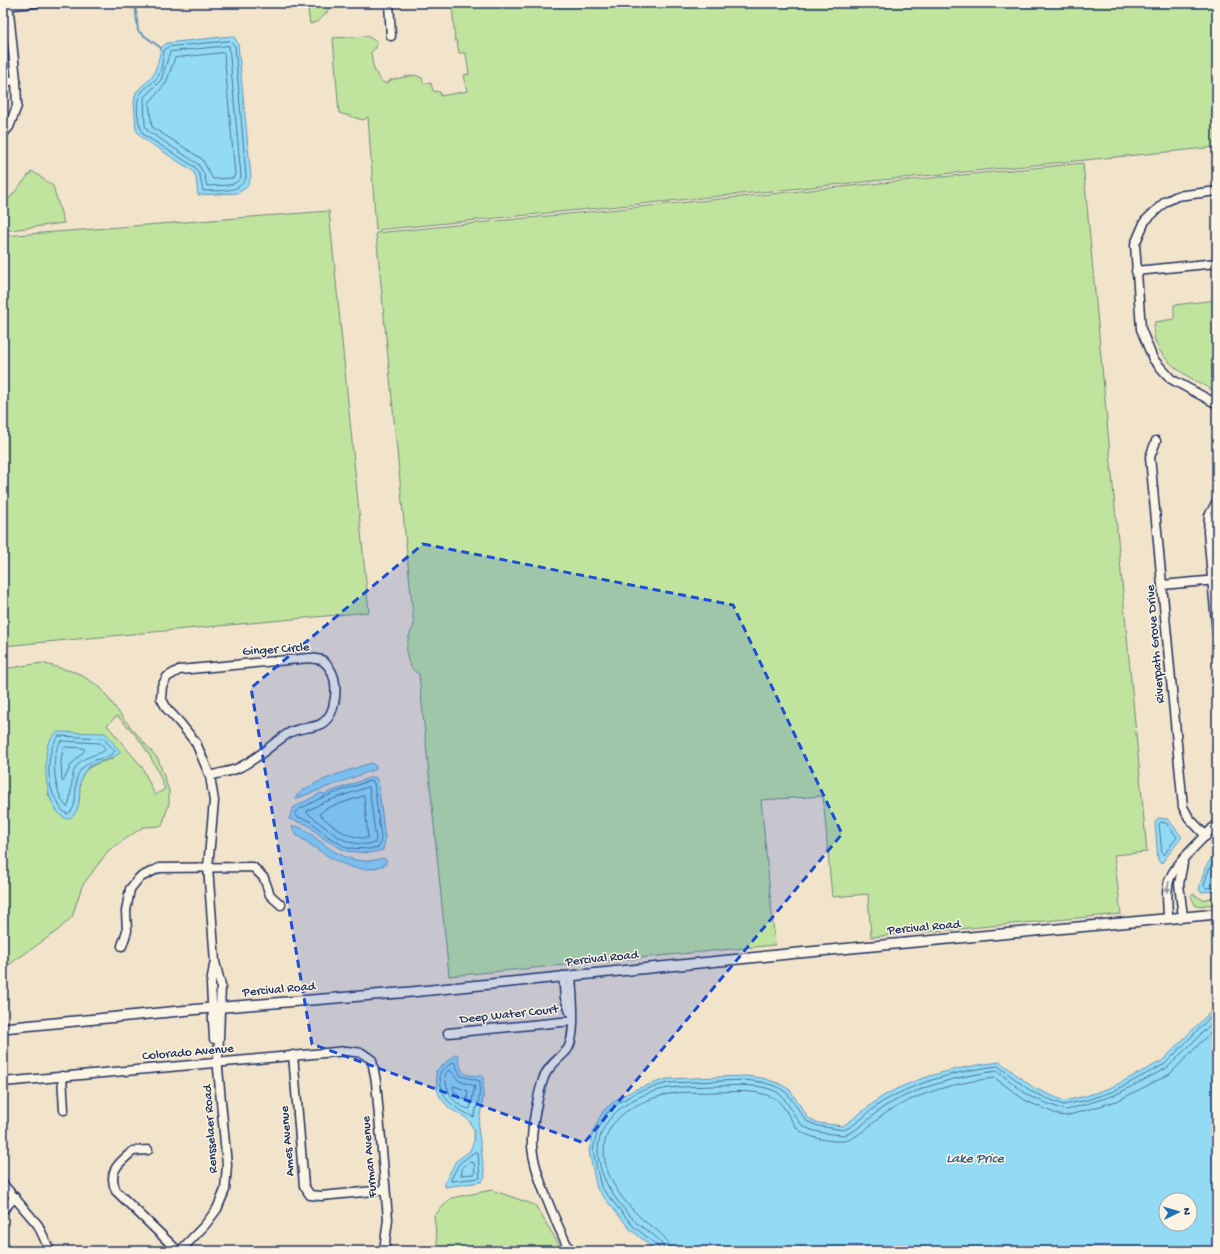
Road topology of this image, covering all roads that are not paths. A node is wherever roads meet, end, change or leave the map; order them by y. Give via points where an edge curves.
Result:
1 (36, 3) edge
2 (388, 3) edge
3 (6, 5) edge
4 (391, 36) dead end
5 (16, 80) junction
6 (3, 82) edge
7 (3, 134) edge
8 (1217, 191) edge
9 (1217, 262) edge
10 (1136, 271) junction
11 (1217, 404) edge
12 (1156, 441) dead end
13 (1217, 501) edge
14 (1215, 580) edge
15 (1162, 585) junction
16 (1217, 631) edge
17 (162, 686) joint
18 (210, 776) junction
19 (1217, 823) edge
20 (1206, 836) junction
21 (1183, 860) junction
22 (208, 868) junction
23 (281, 905) dead end
24 (1217, 914) edge
25 (1183, 917) junction
26 (1168, 918) junction
27 (122, 946) dead end
28 (567, 976) junction
29 (216, 1008) junction
30 (572, 1021) junction
31 (3, 1028) edge
32 (448, 1033) dead end
33 (293, 1055) junction
34 (372, 1060) joint
35 (218, 1062) junction
36 (62, 1076) junction
37 (3, 1082) edge
38 (64, 1110) dead end
39 (148, 1150) dead end
40 (3, 1184) edge
41 (385, 1190) junction
42 (15, 1197) junction
43 (3, 1210) edge
44 (50, 1251) edge
45 (179, 1251) edge
46 (384, 1251) edge
47 (570, 1251) edge

1 - 3 street
2 - 4 street
3 - 5 street
5 - 6 street
5 - 7 street via 17,106 9,127
8 - 10 street via 1177,196 1155,210 1145,221 1135,244
9 - 10 street
10 - 11 street via 1141,329 1153,359 1171,379
12 - 15 street, Riverpath Grove Drive via 1150,457
13 - 14 street via 1209,516 1208,532
14 - 15 street
14 - 16 street
15 - 20 street, Riverpath Grove Drive via 1183,807 1189,818
17 - 18 street, Rensselaer Road via 161,698 196,744
17 - 18 street, Ginger Circle via 167,677 179,670 310,658 322,660 330,669 335,700 333,712 325,721 291,732 236,769
18 - 22 street, Rensselaer Road via 214,801
19 - 20 street
20 - 21 street
21 - 25 street via 1179,884
21 -> 26 street via 1170,878 1167,894
22 - 23 street via 253,867 264,878 270,895
22 - 27 street via 159,868 139,878 130,889 126,910 127,931
22 - 29 street, Rensselaer Road via 215,962 221,986
24 - 25 street, Percival Road
25 - 26 street, Percival Road
26 - 28 street, Percival Road
28 - 29 street, Percival Road
28 - 30 street
29 - 31 street, Percival Road
29 - 35 street, Rensselaer Road
30 - 32 street, Deep Water Court
30 - 47 street via 572,1042 548,1069 532,1132 534,1162 554,1217
33 - 34 street, Colorado Avenue via 347,1051 362,1053
33 - 35 street, Colorado Avenue
33 - 41 street, Ames Avenue via 304,1186 310,1195
34 - 41 street, Furman Avenue
35 - 36 street, Colorado Avenue
35 - 45 street, Rensselaer Road via 227,1165 225,1190 217,1209 206,1225
36 - 37 street, Colorado Avenue
36 - 38 street
39 - 45 street via 132,1151 115,1167 112,1182 116,1191
40 - 42 street
41 - 46 street, Furman Avenue via 388,1219
42 - 43 street
42 - 44 street via 38,1225

